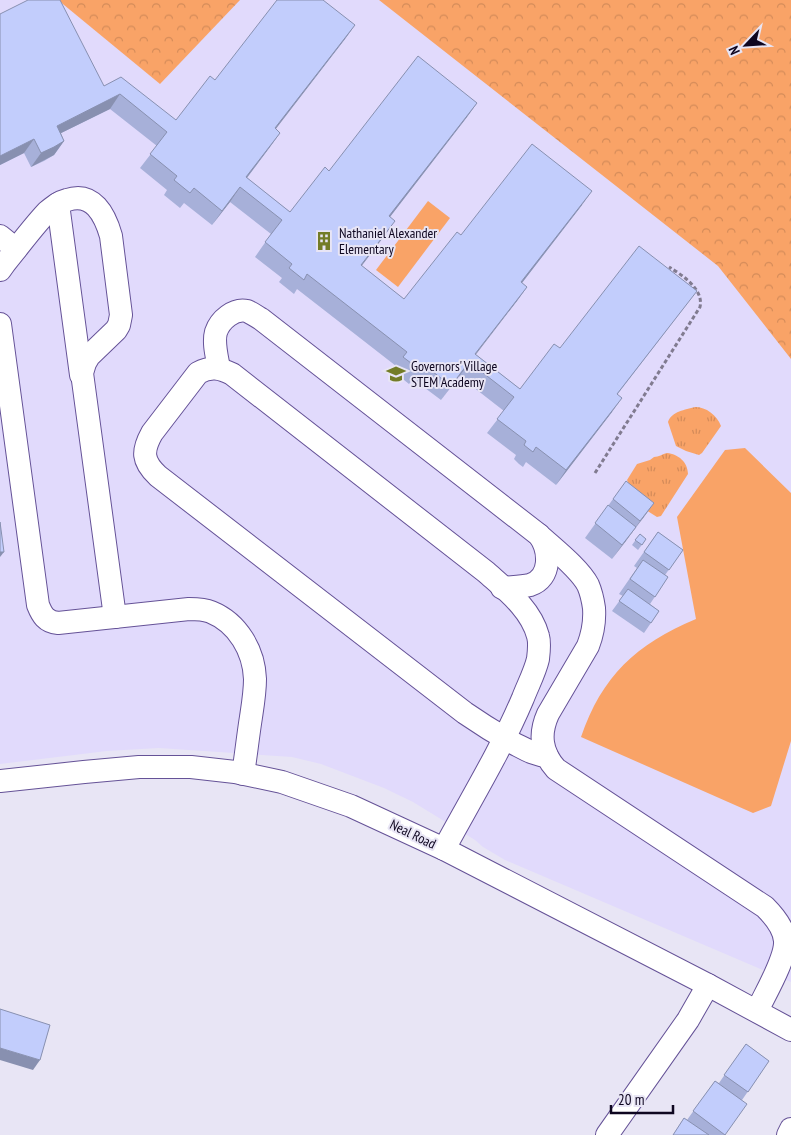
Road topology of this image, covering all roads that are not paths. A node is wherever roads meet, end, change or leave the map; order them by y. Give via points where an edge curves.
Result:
1 (58, 204) junction
2 (8, 243) edge
3 (0, 270) edge
4 (0, 324) edge
5 (219, 368) junction
6 (82, 384) junction
7 (539, 535) junction
8 (502, 588) junction
9 (115, 617) junction
10 (504, 738) junction
11 (547, 756) junction
12 (243, 774) junction
13 (0, 781) edge
14 (444, 849) junction
15 (708, 985) junction
16 (757, 1011) junction
17 (791, 1030) edge
18 (791, 1129) edge
19 (607, 1135) edge
20 (788, 1135) edge

1 - 2 street
1 - 6 street
1 - 6 street via 74,198 91,202 108,223 112,236 119,324 89,356 82,373
2 - 3 street
4 - 9 street via 38,605 46,619 58,623
5 - 7 street via 215,342 220,324 238,311 254,314
5 - 8 street via 232,374 486,572
5 - 10 street via 198,373 152,433 146,449 149,468 465,713
6 - 9 street
7 - 8 street via 547,554 542,575 530,585
7 - 11 street via 584,580 591,595 595,624 588,646 544,723 542,731
8 - 10 street via 518,601 532,620 539,650 513,723
9 - 12 street via 202,609 220,616 236,630 249,652 255,678
10 - 11 street via 532,753
10 - 14 street
11 - 16 street via 556,769 771,912 782,931 785,948
12 - 13 street, Neal Road via 191,767 139,767
12 - 14 street, Neal Road via 282,782 351,806
14 - 15 street, Neal Road
15 - 16 street, Neal Road
15 - 19 street via 688,1020
16 - 17 street, Neal Road
18 - 20 street

